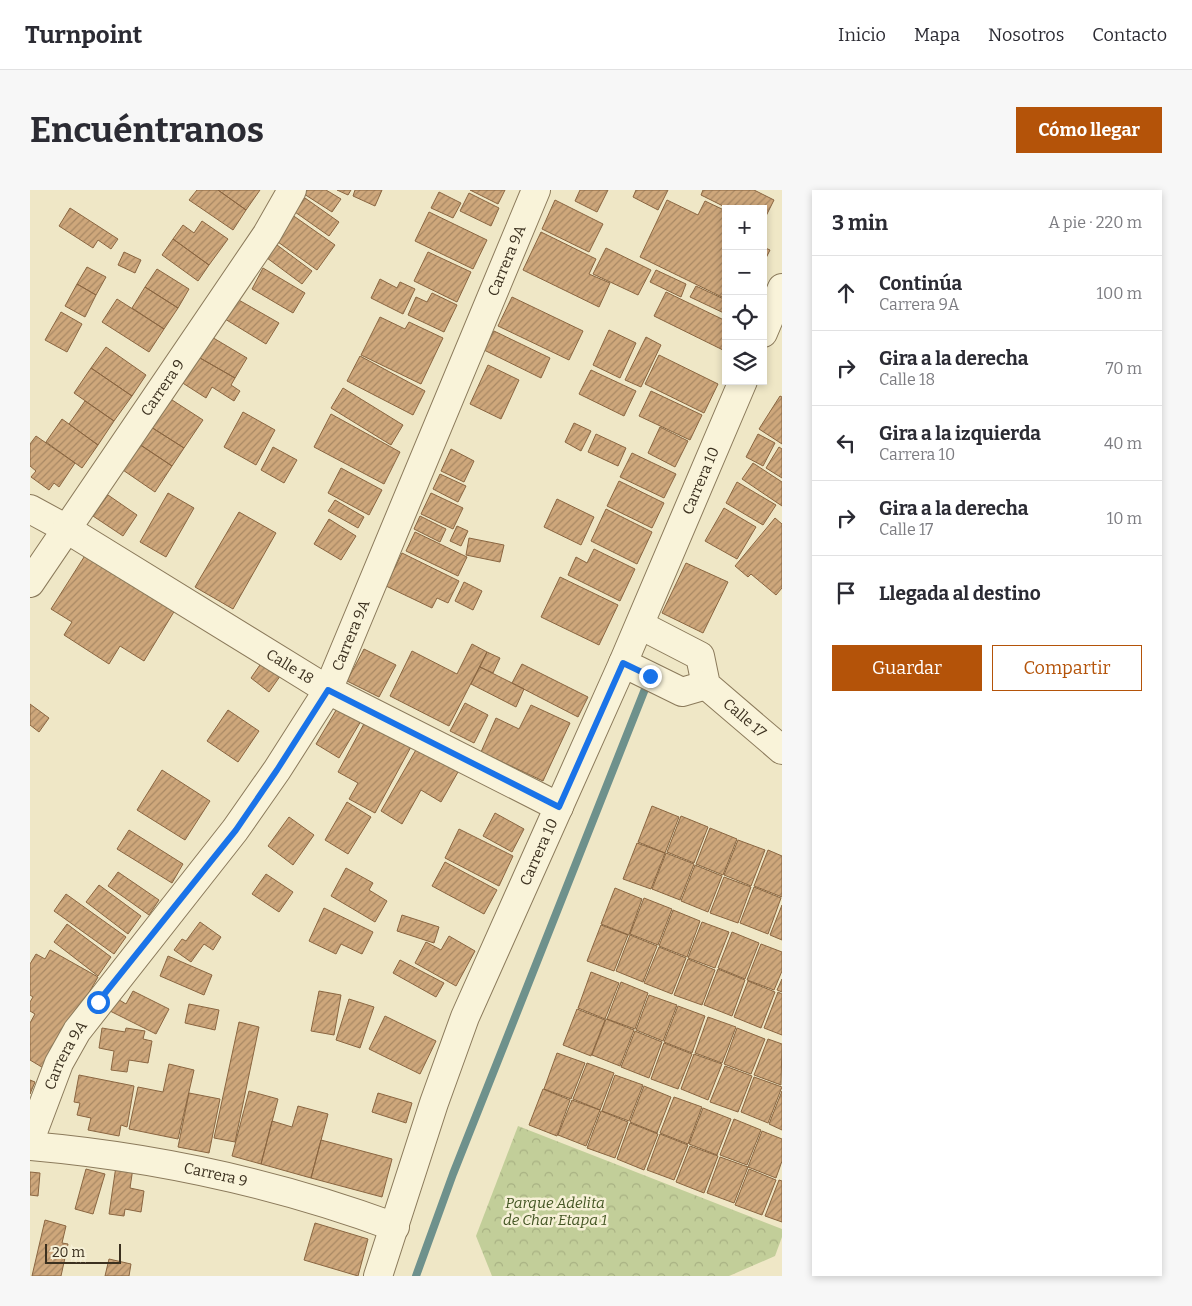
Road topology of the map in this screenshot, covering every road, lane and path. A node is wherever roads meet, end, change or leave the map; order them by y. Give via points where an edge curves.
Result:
1 (292, 190) edge
2 (536, 190) edge
3 (782, 288) edge
4 (767, 323) edge
5 (741, 385) edge
6 (30, 509) edge
7 (65, 528) junction
8 (30, 583) edge
9 (640, 625) junction
10 (623, 663) junction
11 (706, 685) junction
12 (328, 690) junction
13 (782, 750) edge
14 (559, 807) junction
15 (30, 1140) edge
16 (30, 1146) edge
17 (395, 1227) junction
18 (378, 1276) edge

1 - 7 street, Carrera 9 via 267,234
2 - 12 street, Carrera 9A
3 - 4 street
5 - 9 street, Carrera 10
6 - 7 street, Calle 18
7 - 8 street, Carrera 9
7 - 12 street, Calle 18
9 - 10 street, Carrera 10
9 - 11 street via 700,656
10 - 11 street via 682,692
10 - 14 street, Carrera 10
11 - 13 street, Calle 17
12 - 14 street, Calle 18
12 - 15 street, Carrera 9A via 236,830 77,1030 59,1064
14 - 17 street, Carrera 10 via 465,1017
16 - 17 street, Carrera 9 via 123,1156 234,1177
17 - 18 street, Carrera 10

